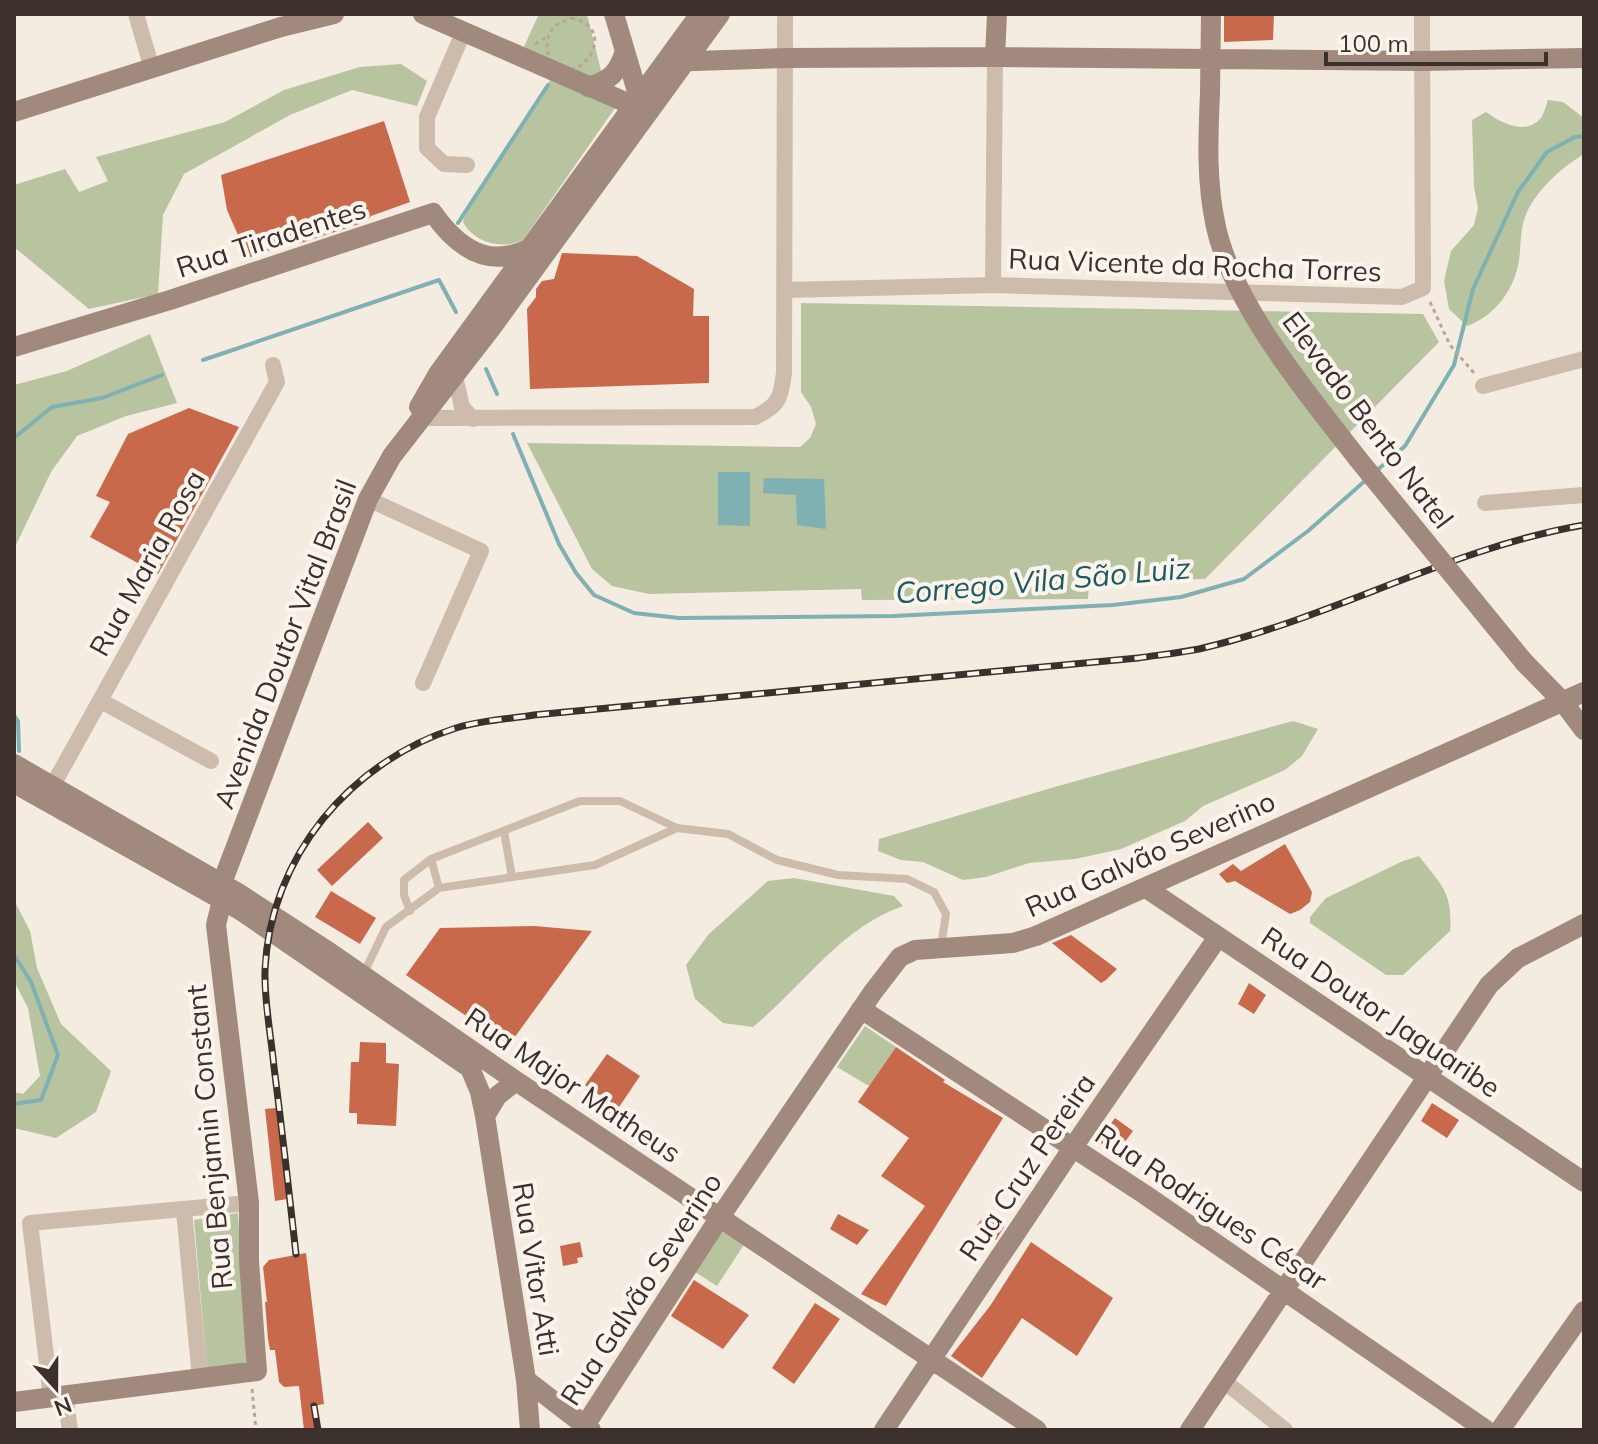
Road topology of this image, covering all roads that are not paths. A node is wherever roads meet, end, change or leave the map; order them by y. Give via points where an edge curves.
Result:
1 (136, 14) edge
2 (334, 14) edge
3 (423, 14) edge
4 (614, 14) edge
5 (700, 14) edge
6 (720, 14) edge
7 (785, 14) edge
8 (997, 14) edge
9 (1211, 14) edge
10 (1422, 14) edge
11 (463, 33) junction
12 (625, 51) junction
13 (995, 57) junction
14 (786, 58) junction
15 (1584, 58) edge
16 (1210, 59) junction
17 (1422, 61) junction
18 (674, 62) junction
19 (152, 69) junction
20 (588, 87) junction
21 (645, 102) junction
22 (14, 112) edge
23 (467, 165) dead end
24 (530, 248) junction
25 (993, 285) junction
26 (786, 290) junction
27 (14, 347) edge
28 (1584, 359) edge
29 (273, 365) dead end
30 (454, 370) junction
31 (1483, 386) dead end
32 (422, 418) junction
33 (473, 419) junction
34 (1584, 495) edge
35 (368, 499) junction
36 (1485, 503) dead end
37 (423, 683) dead end
38 (1584, 692) edge
39 (101, 701) junction
40 (1563, 702) junction
41 (1584, 730) edge
42 (211, 761) dead end
43 (14, 764) edge
44 (14, 783) edge
45 (53, 785) junction
46 (677, 828) junction
47 (504, 831) junction
48 (431, 859) junction
49 (512, 877) junction
50 (439, 888) junction
51 (1146, 888) junction
52 (227, 892) junction
53 (410, 911) junction
54 (1584, 924) edge
55 (1218, 937) junction
56 (941, 946) junction
57 (363, 975) junction
58 (861, 1009) junction
59 (1425, 1077) junction
60 (516, 1081) junction
61 (485, 1116) junction
62 (1074, 1147) junction
63 (1584, 1182) edge
64 (249, 1203) junction
65 (184, 1211) junction
66 (720, 1217) junction
67 (1285, 1291) junction
68 (1584, 1311) edge
69 (932, 1358) junction
70 (200, 1378) junction
71 (526, 1380) junction
72 (1224, 1381) junction
73 (58, 1396) junction
74 (14, 1402) edge
75 (586, 1429) edge
76 (70, 1430) edge
77 (530, 1430) edge
78 (884, 1430) edge
79 (1037, 1430) edge
80 (1190, 1430) edge
81 (1285, 1430) edge
82 (1486, 1430) edge
83 (1500, 1430) edge

1 - 19 street
2 - 19 main road
3 - 11 main road
4 - 12 main road
5 - 18 main road
6 - 18 main road
7 - 14 street
8 - 13 main road
9 - 16 main road, Elevado Bento Natel
10 - 17 street, Rua Vicente da Rocha Torres
11 - 20 main road
11 - 23 street via 427,117 427,148 444,164
12 - 20 main road via 614,75
12 - 21 main road
13 - 14 main road
13 - 16 main road
13 - 25 street
14 - 18 main road
14 - 26 street
15 - 17 main road
16 - 17 main road
16 - 40 main road, Elevado Bento Natel, bridge via 1208,169 1216,228 1256,317 1329,422 1456,581
17 - 25 street, Rua Vicente da Rocha Torres via 1423,288 1402,297
18 - 21 main road
19 - 22 main road
20 - 21 main road
21 - 24 main road
21 - 30 main road via 492,327
24 - 27 main road, Rua Tiradentes via 496,257 471,252 433,213
24 - 30 main road via 466,338
25 - 26 street, Rua Vicente da Rocha Torres
26 - 33 street via 781,393 773,409 755,417
28 - 31 street
29 - 39 street, Rua Maria Rosa via 277,382
30 - 32 main road, Avenida Doutor Vital Brasil
30 - 33 street via 462,407
32 - 33 street
32 - 35 main road, Avenida Doutor Vital Brasil
34 - 36 street
35 - 37 street via 481,551
35 - 52 main road, Avenida Doutor Vital Brasil
38 - 40 main road, Rua Galvão Severino
39 - 42 street
39 - 45 street, Rua Maria Rosa
40 - 41 main road, Elevado Bento Natel
40 - 51 main road, Rua Galvão Severino
43 - 45 main road
44 - 52 main road
45 - 52 main road
46 - 47 lane via 620,801 602,799 580,801
46 - 49 lane via 595,865
46 - 56 lane via 728,834 777,860 838,875 907,879 934,892 946,914
47 - 48 lane
47 - 49 lane
48 - 50 lane
48 - 53 lane via 404,880
49 - 50 lane
50 - 53 lane
51 - 55 main road, Rua Doutor Jaguaribe
51 - 56 main road, Rua Galvão Severino via 1013,943
52 - 57 main road, Rua Major Matheus
52 - 61 main road, Rua Major Matheus via 470,1068
52 - 64 main road, Rua Benjamin Constant via 216,925
53 - 57 lane via 386,927
54 - 59 main road via 1537,947 1499,974
55 - 59 main road, Rua Doutor Jaguaribe
55 - 62 main road, Rua Cruz Pereira
56 - 58 main road, Rua Galvão Severino via 900,957
57 - 60 main road, Rua Major Matheus
58 - 62 main road, Rua Rodrigues César
58 - 66 main road, Rua Galvão Severino
59 - 63 main road, Rua Doutor Jaguaribe
59 - 67 main road
60 - 61 main road via 497,1096
60 - 66 main road, Rua Major Matheus
61 - 71 main road, Rua Vitor Atti
62 - 67 main road, Rua Rodrigues César
62 - 69 main road, Rua Cruz Pereira
64 - 65 street
64 - 70 main road, Rua Benjamin Constant via 260,1378
65 - 70 street
65 - 73 street via 30,1223
66 - 69 main road, Rua Major Matheus
66 - 75 main road, Rua Galvão Severino
67 - 72 main road
67 - 82 main road, Rua Rodrigues César
68 - 83 main road
69 - 78 main road, Rua Cruz Pereira
69 - 79 main road, Rua Major Matheus
70 - 73 main road
71 - 75 main road
71 - 77 main road, Rua Vitor Atti
72 - 80 main road
72 - 81 street
73 - 74 main road
73 - 76 street

